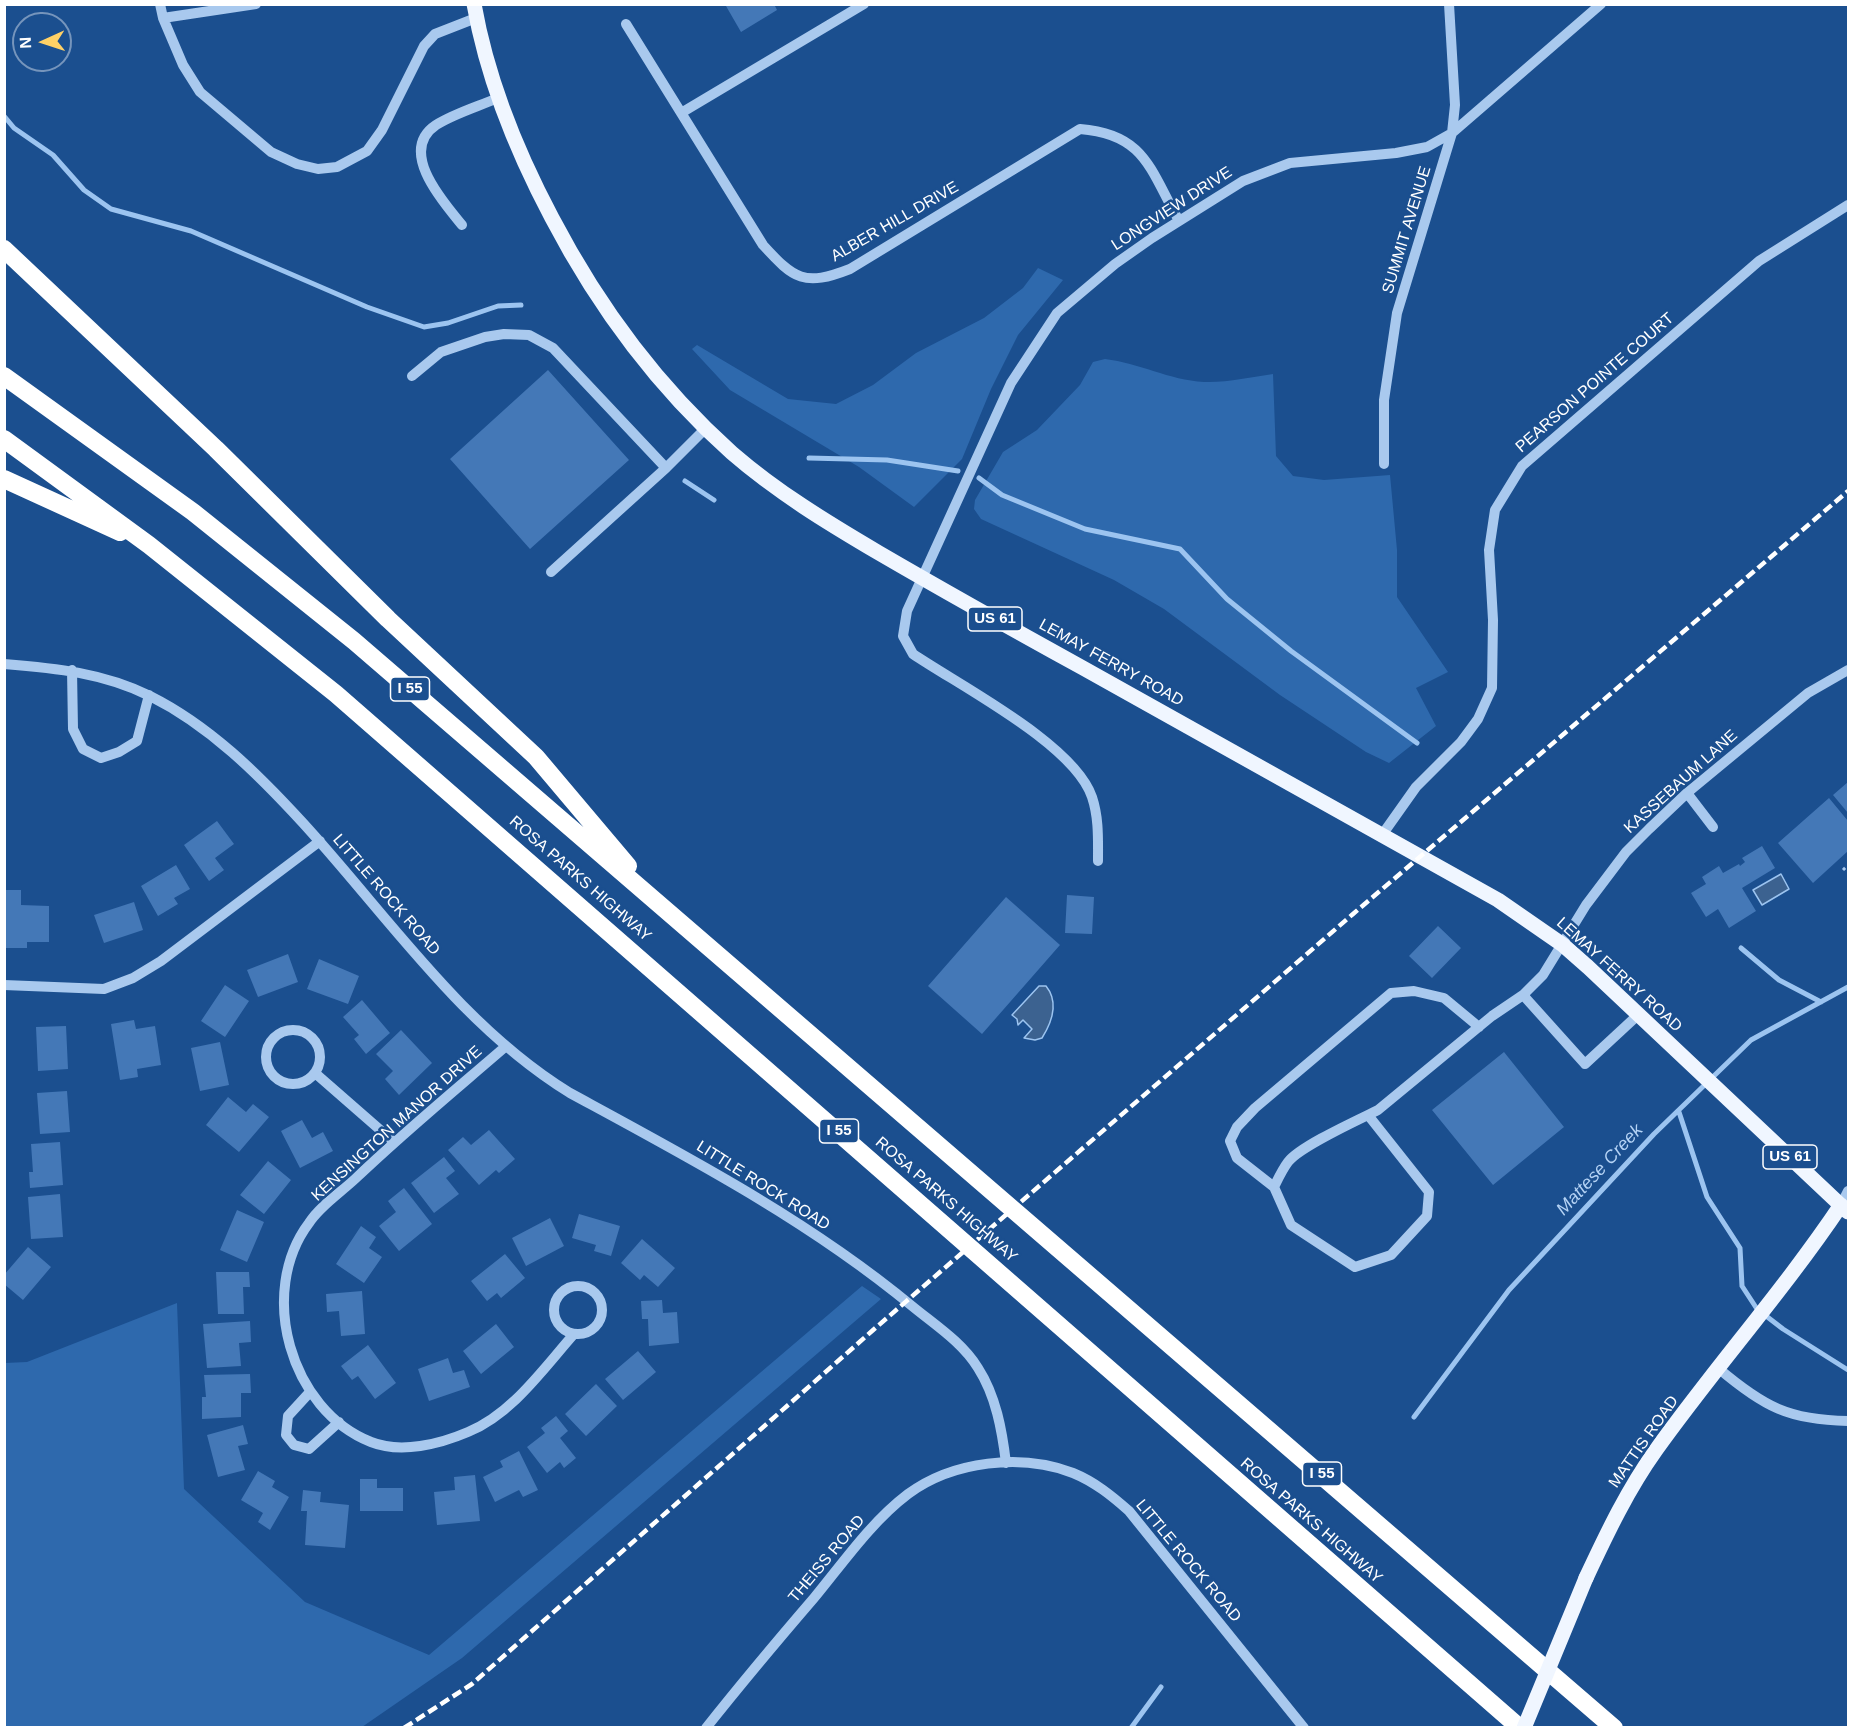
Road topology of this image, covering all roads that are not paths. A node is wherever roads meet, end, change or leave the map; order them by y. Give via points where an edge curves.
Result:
1 (160, 4) edge
2 (256, 4) edge
3 (864, 4) edge
4 (1449, 4) edge
5 (1601, 4) edge
6 (475, 11) edge
7 (163, 18) junction
8 (627, 24) dead end
9 (500, 97) junction
10 (681, 113) junction
11 (1452, 133) junction
12 (1848, 205) edge
13 (1178, 219) junction
14 (462, 225) dead end
15 (4, 249) edge
16 (4, 376) edge
17 (412, 376) dead end
18 (706, 428) junction
19 (4, 439) edge
20 (1384, 464) dead end
21 (666, 468) junction
22 (4, 479) edge
23 (149, 545) junction
24 (551, 572) dead end
25 (922, 578) junction
26 (4, 664) edge
27 (72, 670) junction
28 (1848, 670) edge
29 (149, 695) junction
30 (1687, 793) junction
31 (1713, 827) dead end
32 (1382, 835) junction
33 (320, 841) junction
34 (1098, 861) dead end
35 (666, 911) junction
36 (1563, 945) junction
37 (4, 985) edge
38 (1523, 995) junction
39 (1639, 1014) junction
40 (1479, 1026) junction
41 (505, 1047) junction
42 (315, 1073) junction
43 (1368, 1115) junction
44 (394, 1142) junction
45 (1274, 1187) junction
46 (1846, 1203) edge
47 (574, 1334) junction
48 (1718, 1368) junction
49 (310, 1392) junction
50 (1848, 1421) edge
51 (339, 1422) junction
52 (1006, 1463) junction
53 (706, 1728) edge
54 (1304, 1728) edge
55 (1522, 1728) edge
56 (1614, 1728) edge

1 - 7 street
2 - 7 street
3 - 10 street
4 - 11 street, SUMMIT AVENUE via 1455,105
5 - 11 street, LONGVIEW DRIVE
6 - 7 street via 435,34 424,46 382,130 367,151 337,167 318,169 271,152 200,92 183,65
6 - 9 main road, LEMAY FERRY ROAD / US 61
8 - 10 street, ALBER HILL DRIVE
9 - 14 street via 435,126 426,136 422,165 435,192
9 - 18 main road, LEMAY FERRY ROAD / US 61 via 540,195 583,276 640,356
10 - 13 street, ALBER HILL DRIVE via 763,245 787,272 806,279 850,269 1080,129 1105,131 1125,139 1155,172
11 - 13 street, LONGVIEW DRIVE via 1427,147 1396,153 1290,163 1243,181
11 - 20 street, SUMMIT AVENUE via 1397,313 1384,400
12 - 32 street, PEARSON POINTE COURT via 1759,261 1522,466 1496,510 1489,550 1492,688 1473,727 1416,786
13 - 25 street, LONGVIEW DRIVE via 1115,264 1057,313 1011,383
15 - 35 highway via 536,757
16 - 35 highway, I 55 via 110,450 275,577
17 - 21 street via 441,352 485,337 529,335 553,348
18 - 21 street
18 - 25 main road, LEMAY FERRY ROAD / US 61 via 807,509
19 - 23 highway, I 55
21 - 24 street
22 - 23 highway
23 - 55 highway, ROSA PARKS HIGHWAY / I 55 via 336,694 466,806
25 - 32 main road, LEMAY FERRY ROAD / US 61
25 - 34 street, LONGVIEW DRIVE via 903,626 906,645 913,654 1032,731 1066,761 1091,794 1098,821
26 - 27 street, LITTLE ROCK ROAD
27 - 29 street, LITTLE ROCK ROAD
27 - 29 street via 73,729 83,749 101,758 119,753 137,741
28 - 30 street, KASSEBAUM LANE via 1808,693
29 - 33 street, LITTLE ROCK ROAD via 202,728 276,793
30 - 31 street
30 - 36 street, KASSEBAUM LANE via 1626,852 1586,905
32 - 36 main road, LEMAY FERRY ROAD / US 61 via 1498,900
33 - 37 street via 133,978 104,989
33 - 41 street, LITTLE ROCK ROAD via 456,998
35 - 56 highway, ROSA PARKS HIGHWAY / I 55
36 - 38 street, KASSEBAUM LANE via 1543,975
36 - 39 main road, LEMAY FERRY ROAD / US 61
38 - 39 street via 1585,1064
38 - 40 street, KASSEBAUM LANE
39 - 46 main road, LEMAY FERRY ROAD / US 61
40 - 43 street, KASSEBAUM LANE
40 - 45 street via 1444,998 1414,991 1391,993 1294,1073 1237,1127 1230,1141 1237,1158
41 - 44 street, KENSINGTON MANOR DRIVE
41 - 52 street, LITTLE ROCK ROAD via 570,1093 772,1206 856,1262 962,1347 988,1384 1002,1430
42 - 42 street via 291,1084 274,1076 267,1060 271,1042 294,1030 309,1036 320,1057
42 - 44 street
43 - 45 street via 1289,1161
43 - 45 street via 1430,1192 1427,1216 1391,1255 1355,1267 1291,1225
44 - 49 street, KENSINGTON MANOR DRIVE via 308,1223 288,1266 285,1323 294,1360
46 - 48 main road, MATTIS ROAD
47 - 47 street, KENSINGTON MANOR DRIVE via 590,1331 601,1318 601,1302 583,1286 562,1292 554,1306 556,1321
47 - 51 street, KENSINGTON MANOR DRIVE via 512,1403 471,1431 440,1442 398,1446 373,1443
48 - 50 street via 1770,1406 1815,1420
48 - 55 main road, MATTIS ROAD, bridge via 1635,1483 1586,1578
49 - 51 street, KENSINGTON MANOR DRIVE via 323,1410
49 - 51 street via 288,1416 286,1434 294,1445 309,1449
52 - 53 street, THEISS ROAD via 947,1472 907,1495 856,1547
52 - 54 street, LITTLE ROCK ROAD via 1054,1466 1075,1474 1130,1511

